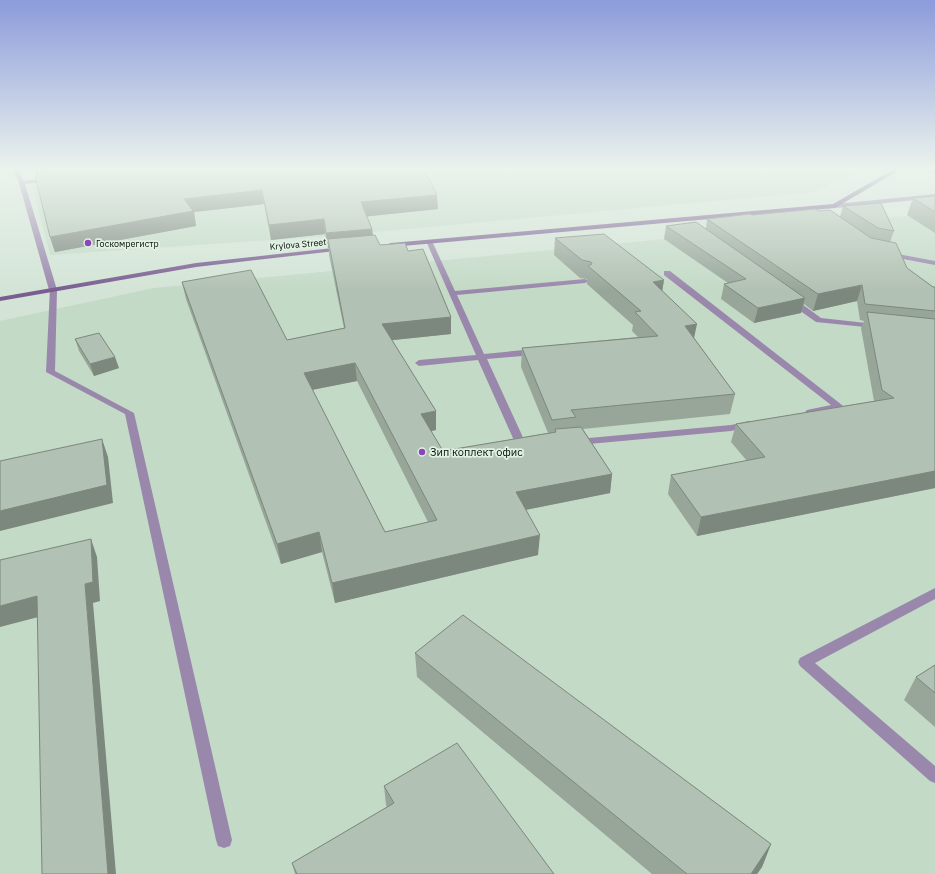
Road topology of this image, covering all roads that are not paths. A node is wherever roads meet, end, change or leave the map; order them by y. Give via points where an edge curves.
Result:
1 (30, 210) edge
2 (789, 210) edge
3 (811, 210) edge
4 (821, 216) edge
5 (680, 220) junction
6 (691, 228) edge
7 (429, 241) junction
8 (384, 245) edge
9 (353, 248) edge
10 (885, 253) edge
11 (935, 263) edge
12 (667, 273) dead end
13 (585, 281) edge
14 (53, 290) junction
15 (454, 293) junction
16 (788, 298) edge
17 (0, 299) edge
18 (881, 327) edge
19 (543, 351) edge
20 (482, 356) junction
21 (419, 363) dead end
22 (800, 414) edge
23 (762, 422) edge
24 (568, 443) edge
25 (538, 446) edge
26 (935, 593) edge
27 (935, 776) edge
28 (224, 840) dead end

1 - 14 street
2 - 5 main road
3 - 4 street
5 - 6 street
5 - 7 main road
7 - 8 main road
7 - 15 street
9 - 14 main road, Krylova Street via 196,265
10 - 11 street
12 - 22 street via 839,407
13 - 15 street
14 - 17 main road, Krylova Street
14 - 28 street via 50,372 129,413
15 - 20 street
16 - 18 street via 820,320
19 - 20 street
20 - 21 street
20 - 25 street via 518,448
23 - 24 street via 731,428
26 - 27 street via 805,662

